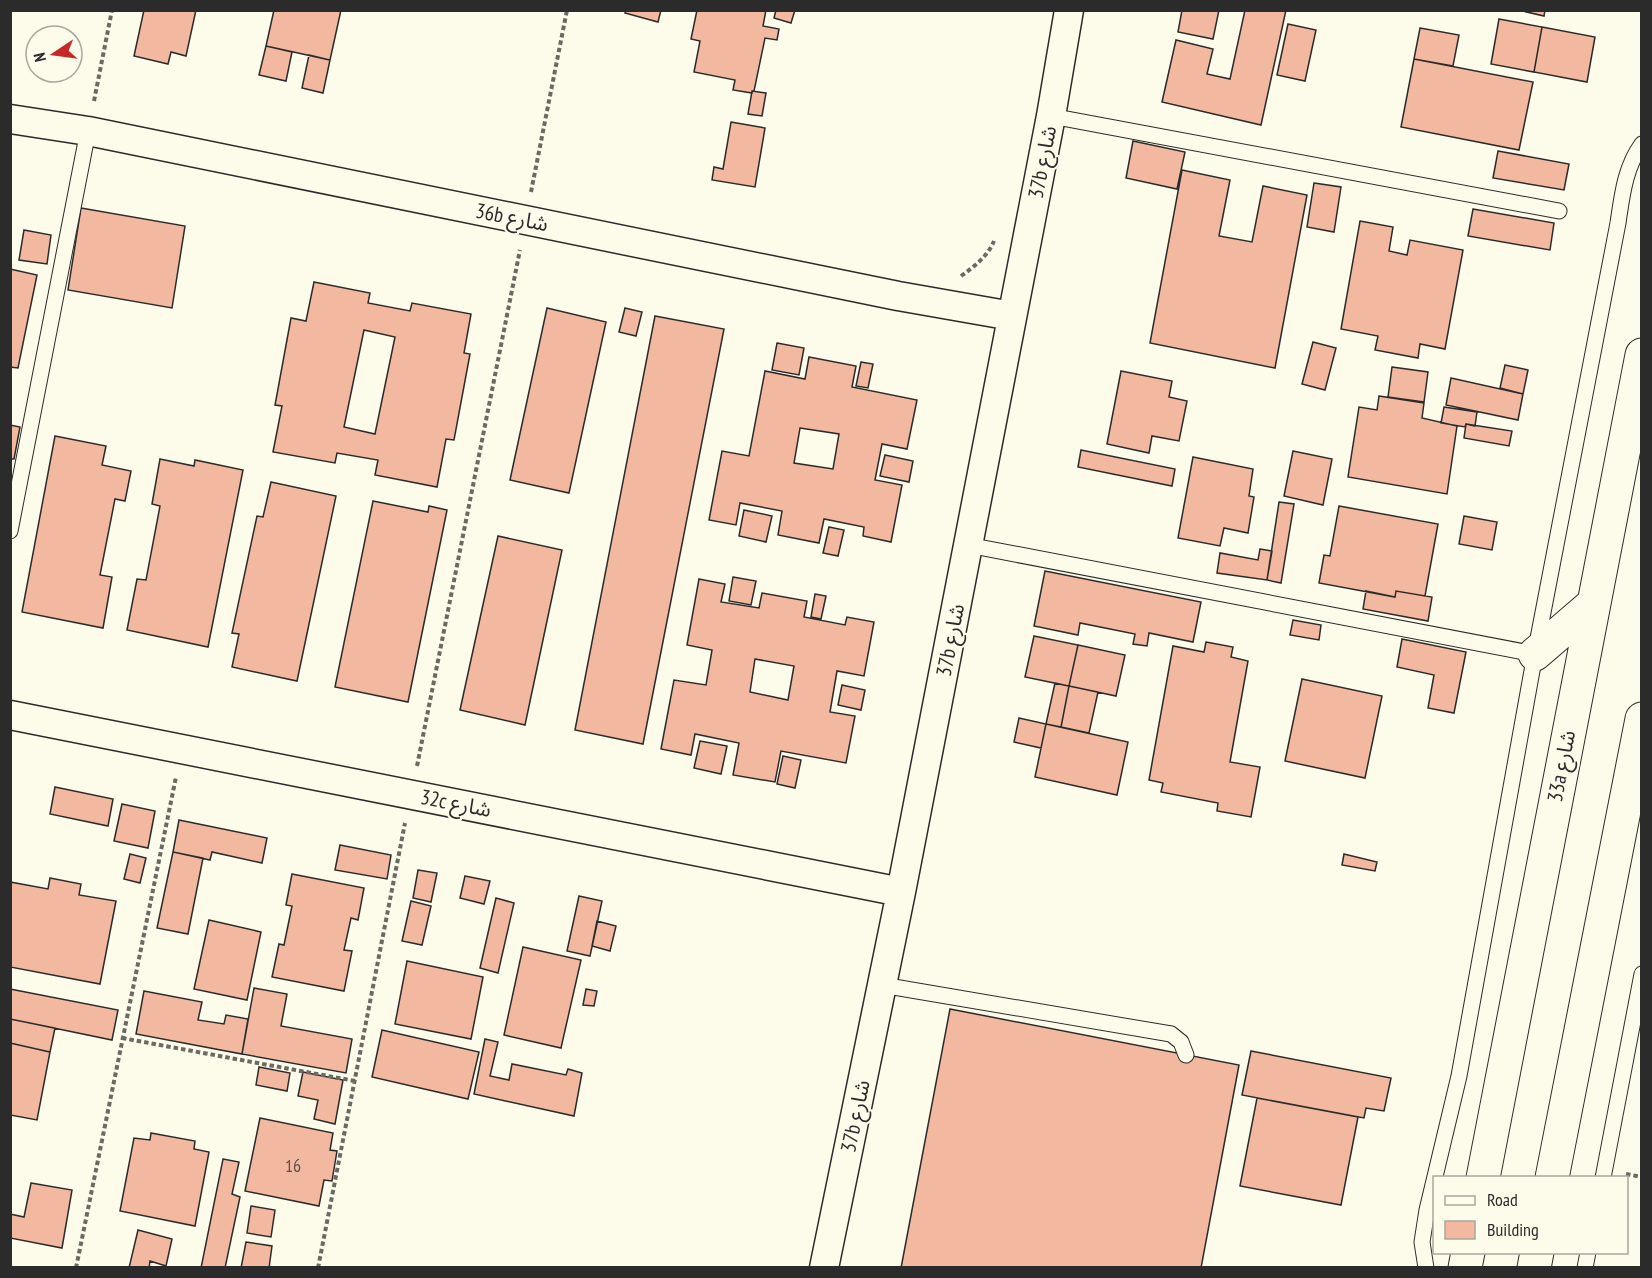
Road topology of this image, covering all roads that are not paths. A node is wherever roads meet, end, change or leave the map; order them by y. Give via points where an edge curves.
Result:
1 (1069, 10) edge
2 (1051, 116) junction
3 (10, 119) edge
4 (88, 131) junction
5 (1641, 144) edge
6 (1559, 211) dead end
7 (1012, 316) junction
8 (1641, 355) edge
9 (10, 531) edge
10 (968, 545) junction
11 (1592, 605) junction
12 (1535, 654) junction
13 (10, 715) edge
14 (1641, 719) edge
15 (901, 892) junction
16 (1641, 974) edge
17 (882, 985) junction
18 (1186, 1055) dead end
19 (1435, 1176) edge
20 (1482, 1176) edge
21 (1552, 1176) edge
22 (1604, 1176) edge
23 (1433, 1185) edge
24 (825, 1268) edge
25 (1426, 1268) edge

1 - 2 street, 37b شارع
2 - 6 lane
2 - 7 street, 37b شارع
3 - 4 street, 36b شارع
4 - 7 street, 36b شارع
4 - 9 lane
5 - 12 lane via 1623,190
7 - 10 street, 37b شارع
8 - 11 street, 33a شارع
10 - 12 lane
10 - 15 street, 37b شارع
11 - 12 street
11 - 20 street, 33a شارع
12 - 19 lane via 1459,1076
13 - 15 street, 32c شارع
14 - 21 street
15 - 17 street, 37b شارع
16 - 22 lane
17 - 18 lane via 1171,1034 1181,1042
17 - 24 street, 37b شارع
23 - 25 lane via 1422,1242

